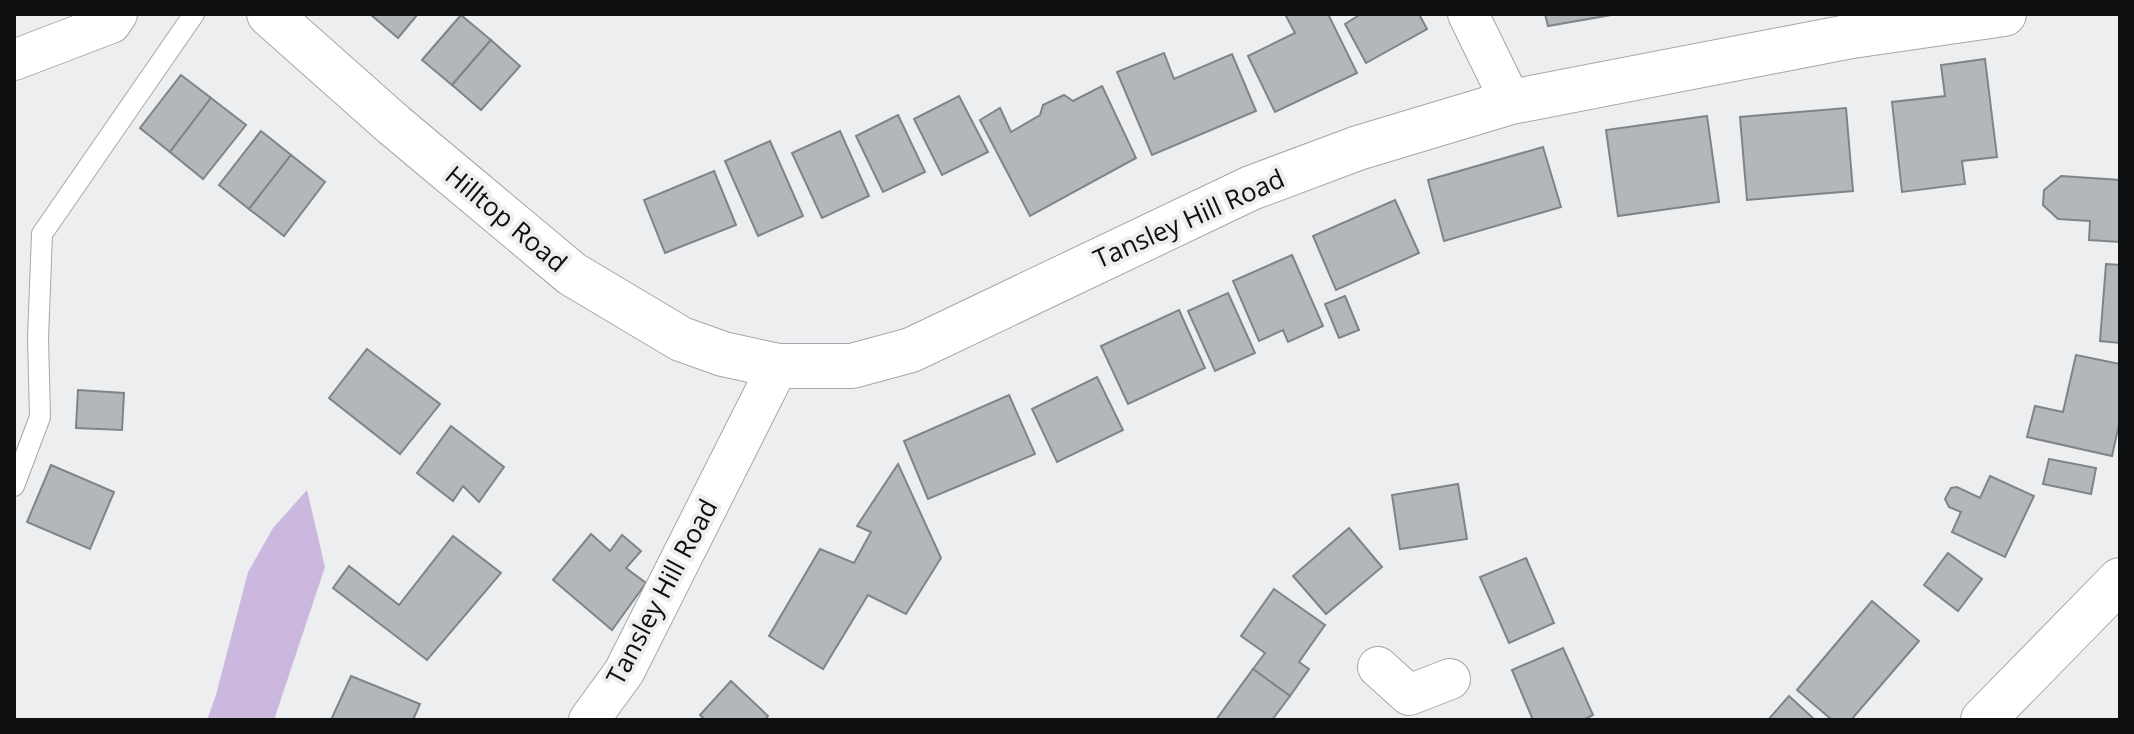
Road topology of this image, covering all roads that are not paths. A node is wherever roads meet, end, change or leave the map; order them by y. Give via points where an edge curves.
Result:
1 (117, 14) edge
2 (194, 14) edge
3 (269, 14) edge
4 (1468, 14) edge
5 (2004, 14) edge
6 (1849, 25) edge
7 (14, 60) edge
8 (1511, 102) junction
9 (778, 366) junction
10 (14, 486) edge
11 (2120, 580) edge
12 (1378, 667) dead end
13 (1450, 679) dead end
14 (1406, 707) edge
15 (589, 720) edge
16 (1983, 720) edge

1 - 7 street via 111,23
2 - 10 lane via 42,234 40,417
3 - 9 street, Hilltop Road via 572,274 681,339
4 - 8 street
5 - 6 street, Tansley Hill Road
6 - 8 street, Tansley Hill Road
8 - 9 street, Tansley Hill Road via 1358,148 1251,188 911,350 852,366
9 - 15 street, Tansley Hill Road via 624,672
11 - 16 street
12 - 14 street
13 - 14 street

